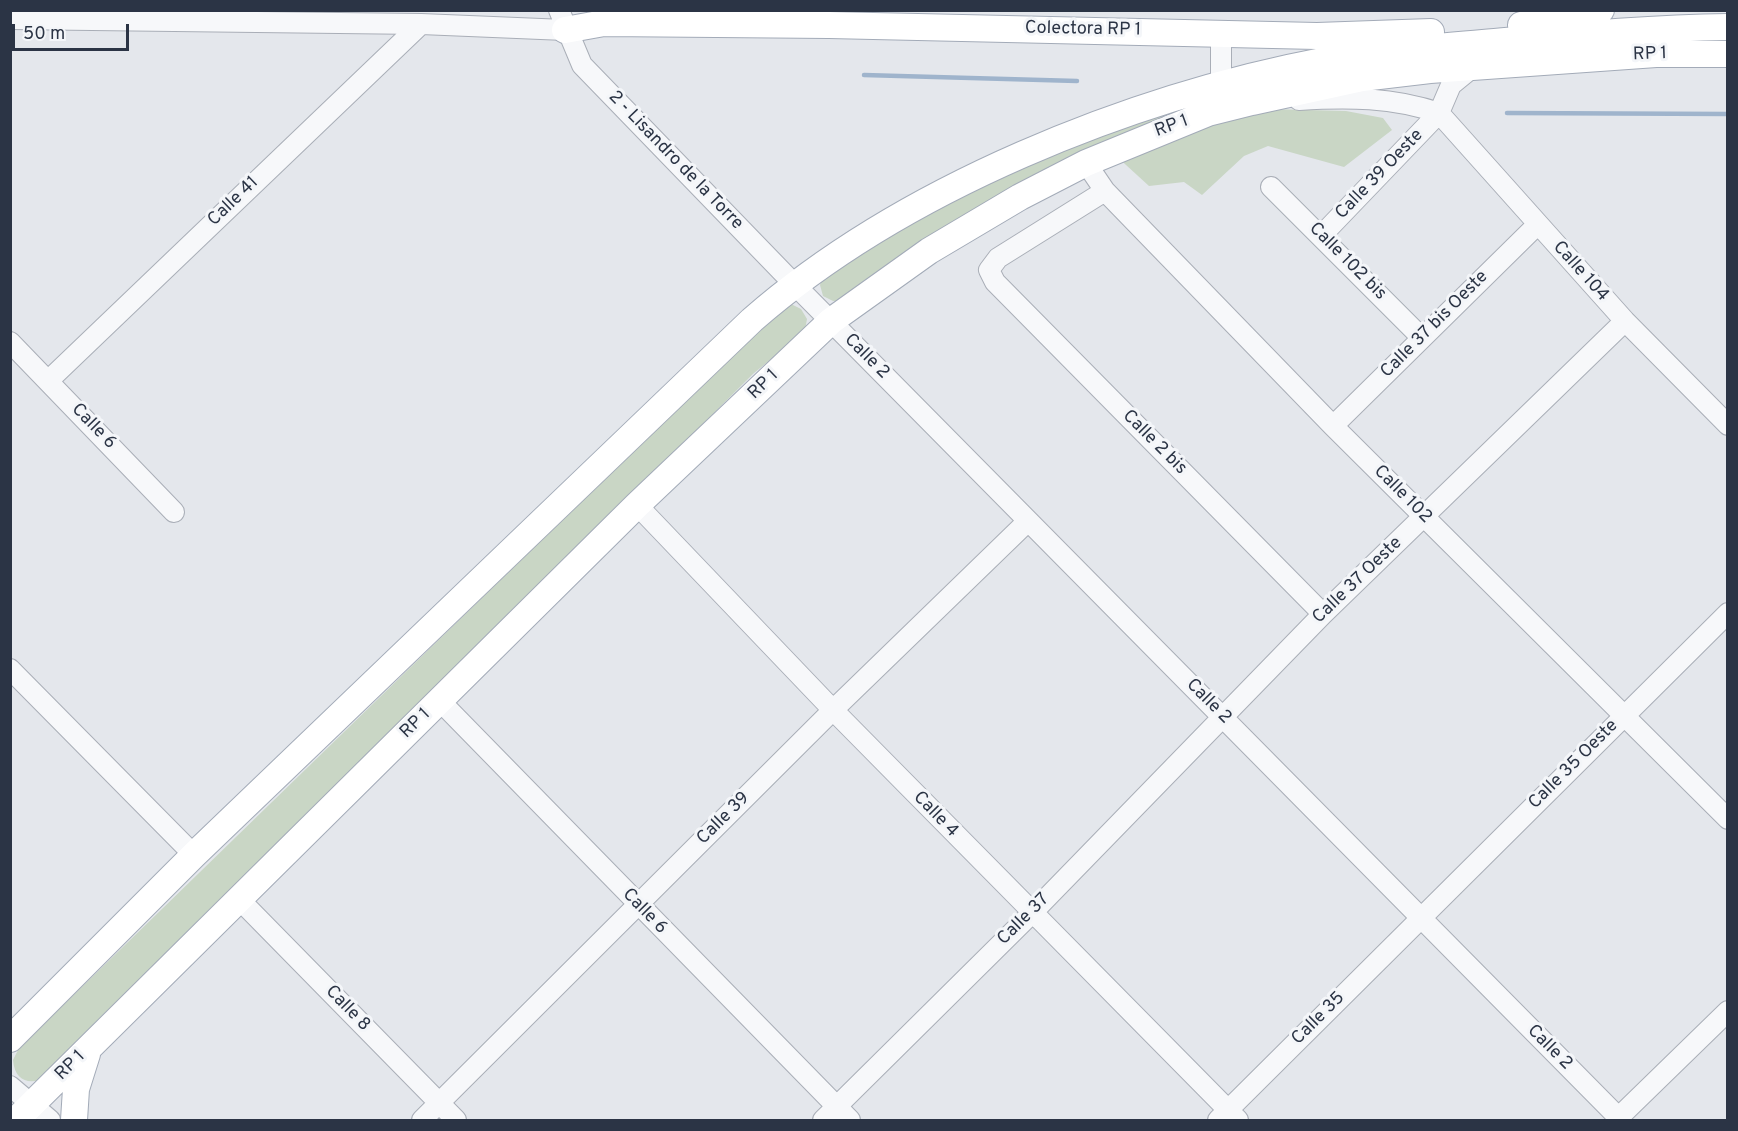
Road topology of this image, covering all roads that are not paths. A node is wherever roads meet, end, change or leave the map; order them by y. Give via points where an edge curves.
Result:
1 (1601, 10) edge
2 (99, 15) edge
3 (10, 19) edge
4 (562, 20) edge
5 (421, 24) junction
6 (1728, 27) edge
7 (1221, 33) junction
8 (1728, 54) edge
9 (1473, 67) junction
10 (1234, 99) junction
11 (1439, 113) junction
12 (1086, 163) junction
13 (1271, 187) dead end
14 (1105, 191) junction
15 (1537, 225) junction
16 (1321, 236) junction
17 (794, 284) junction
18 (831, 321) junction
19 (1624, 321) junction
20 (1422, 338) junction
21 (10, 342) edge
22 (48, 381) junction
23 (1728, 425) edge
24 (1333, 426) junction
25 (638, 505) junction
26 (174, 512) dead end
27 (1425, 517) junction
28 (1028, 521) junction
29 (1323, 614) junction
30 (1728, 614) edge
31 (10, 669) edge
32 (439, 700) junction
33 (833, 710) junction
34 (1624, 715) junction
35 (1222, 717) junction
36 (1728, 819) edge
37 (194, 855) junction
38 (238, 898) junction
39 (638, 906) junction
40 (1032, 913) junction
41 (1421, 918) junction
42 (1728, 1011) edge
43 (10, 1039) edge
44 (89, 1048) junction
45 (10, 1086) edge
46 (439, 1103) junction
47 (26, 1113) edge
48 (843, 1113) edge
49 (1228, 1117) edge
50 (74, 1120) edge
51 (422, 1120) edge
52 (456, 1120) edge
53 (823, 1120) edge
54 (1618, 1120) edge

1 - 7 main road, Colectora RP 1 via 1511,27 1317,36
2 - 3 street
2 - 5 street
4 - 5 street
4 - 7 main road, Colectora RP 1
4 - 17 street, 2 - Lisandro de la Torre via 582,65
5 - 22 street, Calle 41
6 - 10 main road, RP 1 via 1587,34 1376,53 1289,68
7 - 10 street
8 - 9 main road, RP 1 via 1656,54
9 - 10 main road, RP 1 via 1362,78
9 - 11 street via 1451,85
10 - 11 street via 1375,99
10 - 12 main road, RP 1
10 - 17 main road, RP 1 via 1119,117 1002,164 877,230
11 - 15 street, Calle 104
11 - 16 street, Calle 39 Oeste
12 - 14 street, Calle 102
12 - 18 main road, RP 1 via 929,251
13 - 16 street, Calle 102 bis
14 - 24 street, Calle 102
14 - 29 street, Calle 2 bis via 998,258 989,270 995,282
15 - 19 street, Calle 104
15 - 20 street, Calle 37 bis Oeste
16 - 20 street, Calle 102 bis
17 - 18 street, Calle 2
17 - 37 main road, RP 1 via 743,328
18 - 25 main road, RP 1
18 - 28 street, Calle 2
19 - 23 street, Calle 104
19 - 27 street, Calle 37 Oeste
20 - 24 street, Calle 37 bis Oeste
21 - 22 street, Calle 6
22 - 26 street, Calle 6
24 - 27 street, Calle 102
25 - 32 main road, RP 1
25 - 33 street, Calle 4
27 - 29 street, Calle 37 Oeste
27 - 34 street, Calle 102
28 - 33 street, Calle 39
28 - 35 street, Calle 2
29 - 35 street, Calle 37 Oeste
30 - 34 street, Calle 35 Oeste
31 - 37 street
32 - 38 main road, RP 1
32 - 39 street, Calle 6
33 - 39 street, Calle 39
33 - 40 street, Calle 4
34 - 36 street, Calle 102
34 - 41 street, Calle 35 Oeste
35 - 40 street, Calle 37
35 - 41 street, Calle 2
37 - 43 main road, RP 1
38 - 44 main road, RP 1
38 - 46 street, Calle 8
39 - 46 street, Calle 39
39 - 48 street, Calle 6
40 - 48 street, Calle 37
40 - 49 street, Calle 4
41 - 49 street, Calle 35
41 - 54 street, Calle 2
42 - 54 street
44 - 47 main road, RP 1
44 - 50 main road via 76,1089
45 - 47 street
46 - 51 street, Calle 39
46 - 52 street, Calle 8
48 - 53 street, Calle 37

